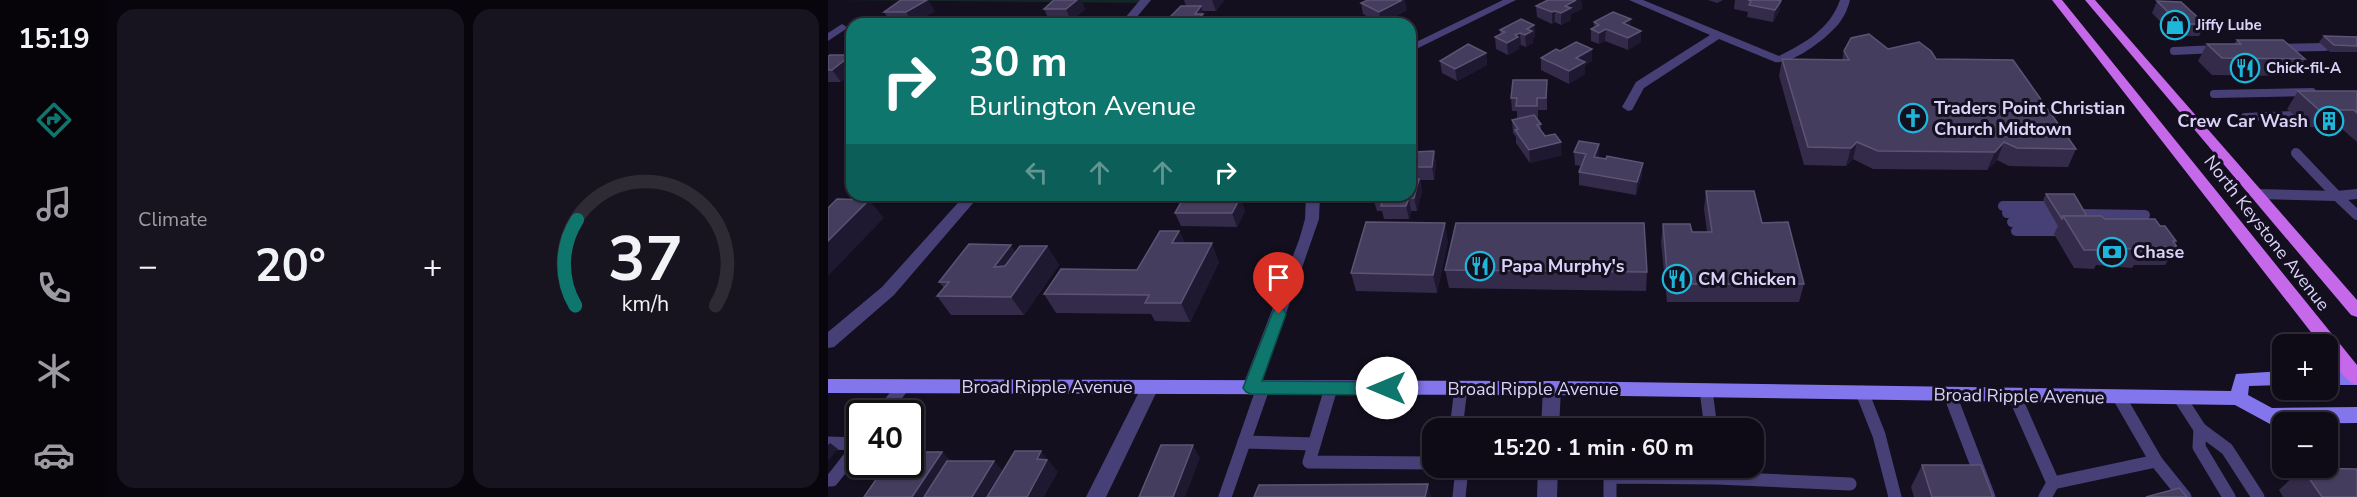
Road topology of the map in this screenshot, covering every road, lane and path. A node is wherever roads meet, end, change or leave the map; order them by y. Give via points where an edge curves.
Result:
1 (1146, 0) edge
2 (1511, 0) edge
3 (1634, 0) edge
4 (1845, 0) edge
5 (2057, 0) edge
6 (2090, 0) edge
7 (1130, 18) edge
8 (842, 27) dead end
9 (1720, 34) junction
10 (828, 38) edge
11 (1416, 45) edge
12 (2325, 47) dead end
13 (2269, 48) edge
14 (2222, 49) edge
15 (2174, 51) dead end
16 (2324, 93) edge
17 (2214, 94) dead end
18 (1628, 107) dead end
19 (2294, 115) dead end
20 (2245, 117) dead end
21 (2296, 153) dead end
22 (2256, 194) junction
23 (2357, 194) edge
24 (2337, 196) junction
25 (968, 201) edge
26 (1313, 201) edge
27 (2357, 215) edge
28 (2009, 218) joint
29 (2081, 218) edge
30 (2148, 219) edge
31 (2357, 311) edge
32 (828, 342) edge
33 (2272, 378) edge
34 (2338, 378) edge
35 (2357, 378) edge
36 (828, 386) edge
37 (903, 386) junction
38 (1150, 387) junction
39 (1257, 388) junction
40 (1331, 388) junction
41 (1461, 388) junction
42 (1552, 388) junction
43 (1706, 390) junction
44 (1862, 392) junction
45 (1950, 395) junction
46 (2015, 397) junction
47 (2119, 397) junction
48 (2180, 398) junction
49 (2238, 398) junction
50 (892, 400) edge
51 (2357, 415) edge
52 (1457, 418) edge
53 (1551, 418) edge
54 (1710, 418) edge
55 (2200, 429) junction
56 (1244, 442) junction
57 (828, 443) edge
58 (846, 444) edge
59 (1314, 444) junction
60 (2156, 461) junction
61 (846, 462) edge
62 (1422, 463) edge
63 (1764, 477) edge
64 (1461, 478) edge
65 (1548, 478) edge
66 (1610, 478) edge
67 (828, 480) edge
68 (2053, 483) junction
69 (1850, 484) dead end
70 (1096, 497) edge
71 (1225, 497) edge
72 (1459, 497) edge
73 (1547, 497) edge
74 (1610, 497) edge
75 (1895, 497) edge
76 (1989, 497) edge
77 (2045, 497) edge
78 (2185, 497) edge
79 (2229, 497) edge
80 (2258, 497) edge

1 - 7 street
2 - 11 street
3 - 9 street
4 - 9 street via 1840,16 1831,26 1779,60
5 - 35 main road, North Keystone Avenue
6 - 22 main road, North Keystone Avenue
8 - 10 street
9 - 18 street via 1640,85
12 - 13 lane
14 - 15 lane
16 - 17 lane
19 - 20 lane
21 - 24 lane
22 - 24 lane
22 - 31 main road, North Keystone Avenue
23 - 24 lane
24 - 27 lane
25 - 32 street via 888,291
26 - 39 street via 1306,240
28 - 28 lane via 2054,218
29 - 30 lane
33 - 49 street via 2242,379
34 - 35 street
36 - 37 street, Broad Ripple Avenue
37 - 38 street, Broad Ripple Avenue
37 - 50 lane
38 - 39 street, Broad Ripple Avenue
38 - 70 street
39 - 40 street, Broad Ripple Avenue
39 - 56 lane
40 - 41 street, Broad Ripple Avenue
40 - 59 lane
41 - 42 street, Broad Ripple Avenue
41 - 52 lane
42 - 43 street, Broad Ripple Avenue
42 - 53 street
43 - 44 street, Broad Ripple Avenue
43 - 54 lane
44 - 45 street, Broad Ripple Avenue
44 - 75 lane via 1879,435
45 - 46 street, Broad Ripple Avenue
45 - 76 lane
46 - 47 street, Broad Ripple Avenue
46 - 68 lane
47 - 48 street, Broad Ripple Avenue
47 - 60 lane
48 - 49 street, Broad Ripple Avenue
48 - 55 lane
49 - 51 street via 2270,416
55 - 79 lane via 2199,447
55 - 80 lane via 2227,449
56 - 59 lane
56 - 71 lane
57 - 58 lane
59 - 62 lane via 1309,462
60 - 68 lane
60 - 78 lane
61 - 67 lane
63 - 69 lane
64 - 72 lane
65 - 73 street
66 - 74 lane
68 - 77 lane

